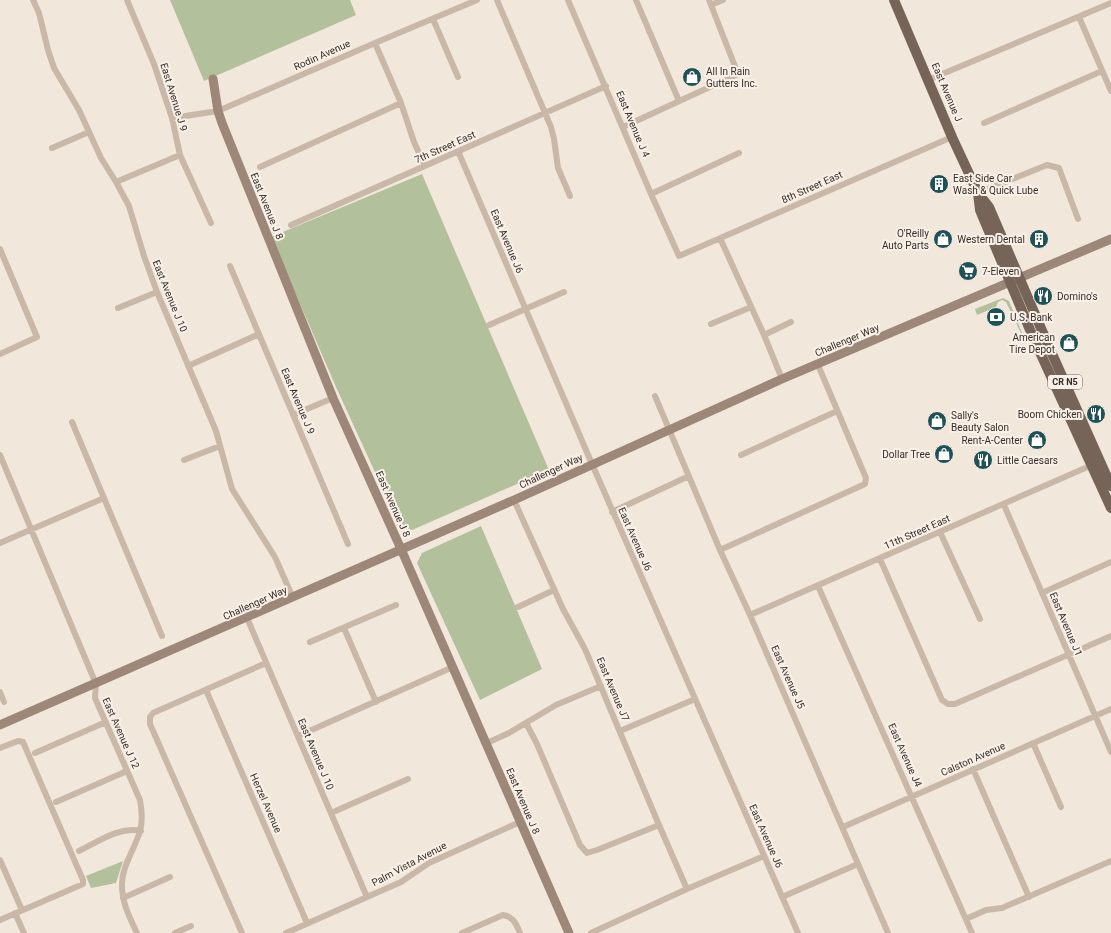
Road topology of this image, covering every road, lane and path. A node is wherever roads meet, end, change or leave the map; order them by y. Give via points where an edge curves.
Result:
1 (33, 0) edge
2 (127, 0) edge
3 (477, 0) edge
4 (497, 0) edge
5 (568, 0) edge
6 (636, 0) edge
7 (723, 0) edge
8 (894, 0) edge
9 (710, 2) edge
10 (1111, 3) edge
11 (1079, 17) junction
12 (433, 18) junction
13 (375, 43) junction
14 (1102, 71) junction
15 (458, 77) dead end
16 (213, 79) dead end
17 (928, 80) junction
18 (606, 86) junction
19 (1111, 91) edge
20 (678, 101) junction
21 (401, 103) junction
22 (218, 111) junction
23 (545, 114) junction
24 (172, 118) junction
25 (984, 123) dead end
26 (623, 127) junction
27 (89, 132) junction
28 (952, 137) junction
29 (52, 148) dead end
30 (458, 151) junction
31 (739, 153) dead end
32 (180, 155) junction
33 (424, 166) junction
34 (260, 168) dead end
35 (116, 182) junction
36 (978, 193) junction
37 (651, 194) junction
38 (570, 196) dead end
39 (1078, 219) dead end
40 (211, 223) dead end
41 (291, 225) dead end
42 (720, 238) junction
43 (1111, 239) edge
44 (0, 250) edge
45 (679, 256) joint
46 (230, 266) dead end
47 (1015, 279) junction
48 (157, 292) junction
49 (564, 292) dead end
50 (751, 307) junction
51 (118, 308) dead end
52 (526, 309) junction
53 (791, 322) dead end
54 (711, 324) dead end
55 (489, 325) dead end
56 (259, 334) junction
57 (764, 335) junction
58 (0, 354) edge
59 (818, 365) junction
60 (188, 366) junction
61 (782, 379) junction
62 (655, 396) dead end
63 (333, 398) junction
64 (1067, 399) junction
65 (838, 411) junction
66 (293, 415) junction
67 (72, 422) dead end
68 (669, 430) junction
69 (220, 446) junction
70 (0, 455) edge
71 (741, 455) dead end
72 (184, 460) dead end
73 (592, 464) junction
74 (1092, 465) junction
75 (689, 476) junction
76 (1111, 486) edge
77 (104, 498) junction
78 (514, 500) junction
79 (1004, 505) junction
80 (1111, 508) edge
81 (612, 512) junction
82 (31, 530) junction
83 (940, 532) junction
84 (0, 543) edge
85 (348, 544) dead end
86 (401, 549) junction
87 (720, 550) junction
88 (880, 559) junction
89 (1111, 562) edge
90 (818, 586) junction
91 (554, 590) junction
92 (1042, 594) junction
93 (293, 598) junction
94 (396, 605) dead end
95 (518, 607) dead end
96 (750, 615) junction
97 (247, 618) junction
98 (980, 619) dead end
99 (344, 628) junction
100 (162, 636) dead end
101 (1111, 636) edge
102 (310, 642) dead end
103 (1069, 655) junction
104 (266, 663) junction
105 (453, 667) junction
106 (96, 684) junction
107 (601, 686) junction
108 (206, 690) junction
109 (0, 692) edge
110 (695, 699) junction
111 (4, 702) dead end
112 (376, 702) junction
113 (1111, 709) edge
114 (1095, 716) junction
115 (106, 722) junction
116 (526, 723) junction
117 (0, 725) edge
118 (620, 731) junction
119 (298, 736) junction
120 (486, 743) junction
121 (1034, 743) junction
122 (0, 748) edge
123 (1111, 752) edge
124 (35, 753) dead end
125 (974, 770) junction
126 (127, 771) junction
127 (408, 779) dead end
128 (912, 796) junction
129 (56, 802) dead end
130 (1061, 807) dead end
131 (331, 813) junction
132 (520, 822) junction
133 (659, 825) junction
134 (843, 827) junction
135 (141, 831) junction
136 (79, 851) dead end
137 (764, 856) junction
138 (0, 860) edge
139 (1111, 861) edge
140 (858, 864) junction
141 (170, 877) dead end
142 (688, 889) junction
143 (782, 896) junction
144 (367, 897) junction
145 (1029, 897) junction
146 (123, 898) junction
147 (22, 910) junction
148 (15, 913) junction
149 (966, 919) junction
150 (0, 920) edge
151 (307, 923) junction
152 (191, 926) dead end
153 (24, 933) edge
154 (137, 933) edge
155 (175, 933) edge
156 (242, 933) edge
157 (286, 933) edge
158 (462, 933) edge
159 (520, 933) edge
160 (569, 933) edge
161 (591, 933) edge
162 (798, 933) edge
163 (888, 933) edge
164 (972, 933) edge

1 - 27 street, East Avenue J 10 via 54,68
2 - 24 street, East Avenue J 9 via 154,64
3 - 12 street, Rodin Avenue
4 - 23 street
5 - 18 street, East Avenue J 4
6 - 20 street
7 - 9 street
8 - 17 main road, East Avenue J / CR N5
9 - 20 street via 738,74
10 - 11 street
11 - 14 street
11 - 17 street
12 - 13 street, Rodin Avenue
12 - 15 street
13 - 21 street
13 - 22 street, Rodin Avenue
14 - 19 street
14 - 25 street
16 - 22 main road, East Avenue J 8
17 - 28 main road, East Avenue J / CR N5
18 - 23 street, 7th Street East
18 - 26 street, East Avenue J 4
20 - 26 street
21 - 33 street
21 - 34 street
22 - 24 street, Rodin Avenue
22 - 63 main road, East Avenue J 8
23 - 30 street, 7th Street East
23 - 38 street via 553,133 558,168
24 - 32 street, East Avenue J 9
26 - 37 street, East Avenue J 4
27 - 29 street
27 - 35 street, East Avenue J 10
28 - 36 main road, East Avenue J / CR N5
28 - 42 street, 8th Street East
30 - 33 street, 7th Street East
30 - 52 street, East Avenue J6
31 - 37 street
32 - 35 street
32 - 40 street, East Avenue J 9
33 - 41 street, 7th Street East
35 - 48 street, East Avenue J 10 via 129,206
36 - 39 street via 1047,165 1059,168
36 - 47 main road, East Avenue J / CR N5 via 989,207
37 - 45 street, East Avenue J 4
42 - 45 street, 8th Street East
42 - 50 street
43 - 47 main road, Challenger Way
44 - 58 street via 37,337
46 - 56 street, East Avenue J 9
47 - 59 main road, Challenger Way
47 - 64 main road, East Avenue J / CR N5
47 - 64 main road, East Avenue J / CR N5 via 1042,354
48 - 51 street
48 - 60 street, East Avenue J 10
49 - 52 street
50 - 54 street
50 - 57 street
52 - 55 street
52 - 73 street, East Avenue J6
53 - 57 street
56 - 60 street
56 - 66 street, East Avenue J 9
57 - 61 street
59 - 61 main road, Challenger Way
59 - 65 street
60 - 69 street, East Avenue J 10
61 - 68 main road, Challenger Way
62 - 68 street, East Avenue J5
63 - 66 street
63 - 86 main road, East Avenue J 8
64 - 74 main road, East Avenue J / CR N5
64 - 76 main road via 1079,427 1087,433
65 - 71 street
65 - 87 street via 866,478 865,484
66 - 85 street, East Avenue J 9
67 - 77 street
68 - 73 main road, Challenger Way
68 - 75 street, East Avenue J5
69 - 72 street
69 - 93 street, East Avenue J 10 via 232,489 275,557
70 - 82 street, East Avenue J 12
73 - 78 main road, Challenger Way
73 - 81 street, East Avenue J6
74 - 79 street, 11th Street East
74 - 80 main road, East Avenue J / CR N5
75 - 81 street
75 - 87 street, East Avenue J5
77 - 82 street
77 - 100 street
78 - 86 main road, Challenger Way
78 - 91 street, East Avenue J7
79 - 83 street, 11th Street East
79 - 92 street, East Avenue J1
81 - 110 street, East Avenue J6
82 - 84 street
82 - 106 street, East Avenue J 12
83 - 88 street, 11th Street East
83 - 98 street
86 - 93 main road, Challenger Way
86 - 105 main road, East Avenue J 8
87 - 96 street, East Avenue J5
88 - 90 street, 11th Street East
88 - 103 street via 942,700 948,704 955,704
89 - 92 street
90 - 96 street, 11th Street East
90 - 128 street, East Avenue J4
91 - 95 street
91 - 107 street, East Avenue J7 via 585,648
92 - 103 street, East Avenue J1
93 - 97 main road, Challenger Way
94 - 99 street
96 - 134 street, East Avenue J5
97 - 104 street, East Avenue J 10
97 - 106 main road, Challenger Way
99 - 102 street
99 - 112 street
101 - 103 street
103 - 114 street, East Avenue J1
104 - 108 street
104 - 119 street, East Avenue J 10
105 - 112 street
105 - 120 main road, East Avenue J 8
106 - 115 street, East Avenue J 12 via 95,698
106 - 117 main road, Challenger Way
107 - 116 street via 556,705
107 - 118 street, East Avenue J7
108 - 151 street, Herzel Avenue
108 - 156 street via 153,713 150,724
109 - 111 street
110 - 118 street
110 - 137 street, East Avenue J6
112 - 119 street
113 - 114 street, Calston Avenue
114 - 121 street, Calston Avenue
114 - 123 street, East Avenue J1
115 - 124 street
115 - 126 street, East Avenue J 12
116 - 120 street
116 - 133 street via 580,845 587,853
118 - 133 street, East Avenue J7
119 - 131 street, East Avenue J 10
120 - 132 main road, East Avenue J 8
121 - 125 street, Calston Avenue
121 - 130 street
122 - 147 street via 18,741 23,742 83,880 83,884
125 - 128 street, Calston Avenue
125 - 145 street
126 - 129 street
126 - 135 street, East Avenue J 12 via 140,800
127 - 131 street
128 - 134 street, Calston Avenue
128 - 149 street, East Avenue J4
131 - 144 street, East Avenue J 10
132 - 144 street, Palm Vista Avenue via 430,863 401,882
132 - 160 main road, East Avenue J 8
133 - 142 street, East Avenue J7
134 - 140 street, East Avenue J5
135 - 136 street via 132,829 119,832
135 - 146 street, East Avenue J 12 via 125,871
137 - 142 street
137 - 143 street, East Avenue J6
138 - 147 street
139 - 145 street
140 - 143 street
140 - 163 street, East Avenue J5
141 - 146 street
142 - 161 street
143 - 162 street, East Avenue J6
144 - 151 street, Palm Vista Avenue
145 - 149 street via 1002,908 979,912
146 - 154 street, East Avenue J 12
147 - 148 street
148 - 150 street
148 - 153 street
149 - 164 street, East Avenue J4
151 - 157 street, Palm Vista Avenue
152 - 155 street
158 - 159 street via 503,915 510,916

